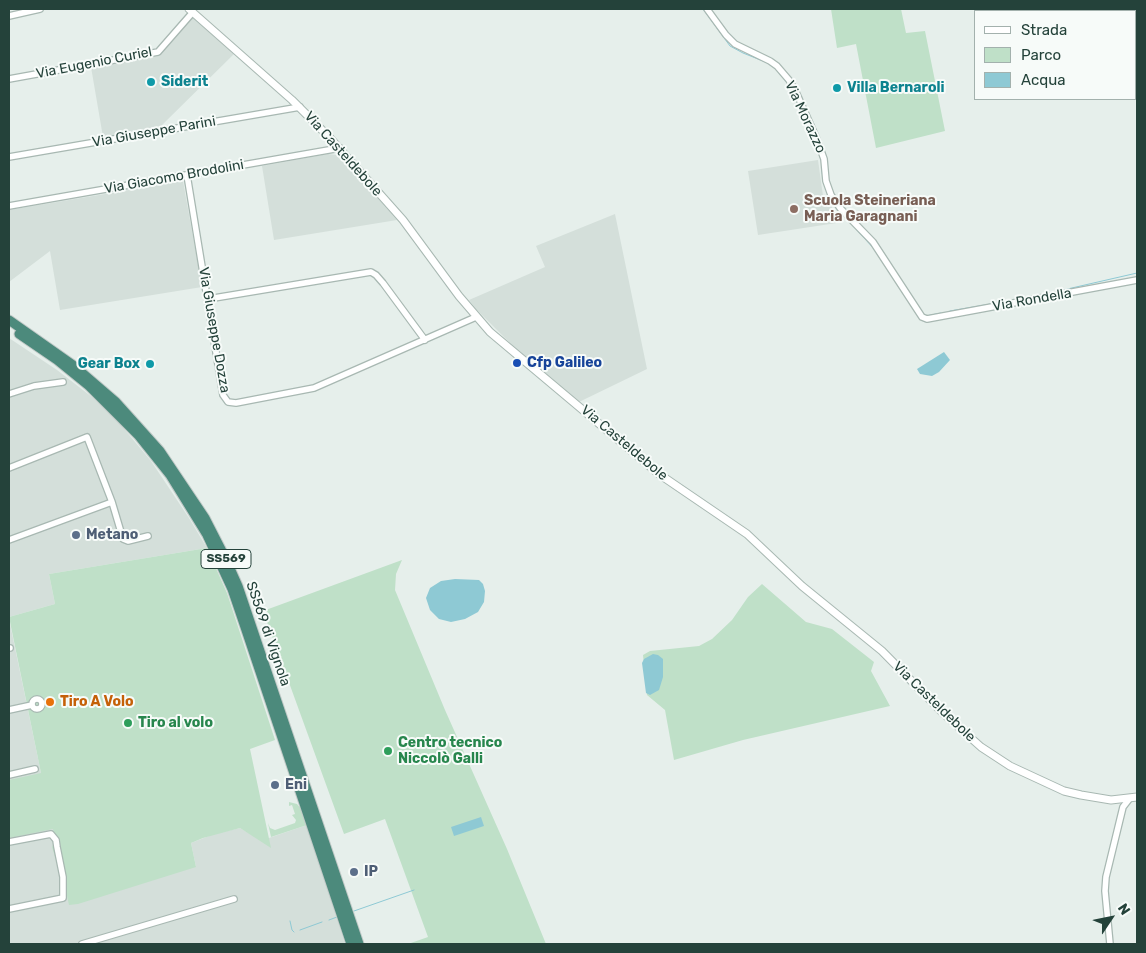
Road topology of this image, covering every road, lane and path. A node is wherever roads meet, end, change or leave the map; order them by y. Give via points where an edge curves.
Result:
1 (707, 9) edge
2 (38, 10) edge
3 (191, 10) edge
4 (9, 16) edge
5 (9, 79) edge
6 (300, 107) junction
7 (340, 148) junction
8 (9, 157) edge
9 (188, 175) junction
10 (9, 206) edge
11 (1137, 280) edge
12 (208, 299) junction
13 (476, 317) junction
14 (927, 319) joint
15 (9, 320) edge
16 (9, 327) edge
17 (425, 340) junction
18 (74, 369) junction
19 (63, 382) dead end
20 (9, 394) edge
21 (9, 468) edge
22 (112, 502) junction
23 (148, 536) dead end
24 (9, 540) edge
25 (32, 705) dead end
26 (9, 710) edge
27 (35, 769) dead end
28 (9, 774) edge
29 (1134, 797) edge
30 (1116, 800) junction
31 (1122, 807) junction
32 (9, 842) edge
33 (234, 899) dead end
34 (9, 910) edge
35 (82, 944) edge
36 (351, 944) edge
37 (359, 944) edge
38 (1110, 944) edge

1 - 14 street, Via Morazzo via 735,44 770,61 789,80 816,137 831,195 873,242 911,302
2 - 4 street
3 - 5 street, Via Eugenio Curiel via 158,52
3 - 6 street, Via Casteldebole
6 - 7 street, Via Casteldebole
6 - 8 street, Via Giuseppe Parini
7 - 9 street, Via Giacomo Brodolini
7 - 13 street, Via Casteldebole via 403,220
9 - 10 street, Via Giacomo Brodolini
9 - 12 street, Via Giuseppe Dozza
11 - 14 street, Via Rondella
12 - 17 street via 371,272 383,283
12 - 17 street, Via Giuseppe Dozza via 223,395 228,402 314,388
13 - 17 street, Via Giuseppe Dozza
13 - 30 street, Via Casteldebole via 650,467 747,534 802,586 882,651 986,751 1010,766 1064,790
15 - 18 highway, SS569 di Vignola / SS569
16 - 18 highway, SS569 di Vignola / SS569
18 - 36 highway, SS569 di Vignola / SS569 via 154,455 191,507 215,552 232,588
18 - 37 highway, SS569 di Vignola / SS569 via 116,402 160,451 196,503 225,556
19 - 20 street
21 - 22 street via 87,437
22 - 23 street via 123,539 128,541
22 - 24 street
25 - 26 street
27 - 28 street
29 - 30 street, Via Casteldebole
29 - 31 street, Via Casteldebole
30 - 31 street
31 - 38 street, Via Casteldebole via 1106,877
32 - 34 street via 51,834 56,840 64,898
33 - 35 street

